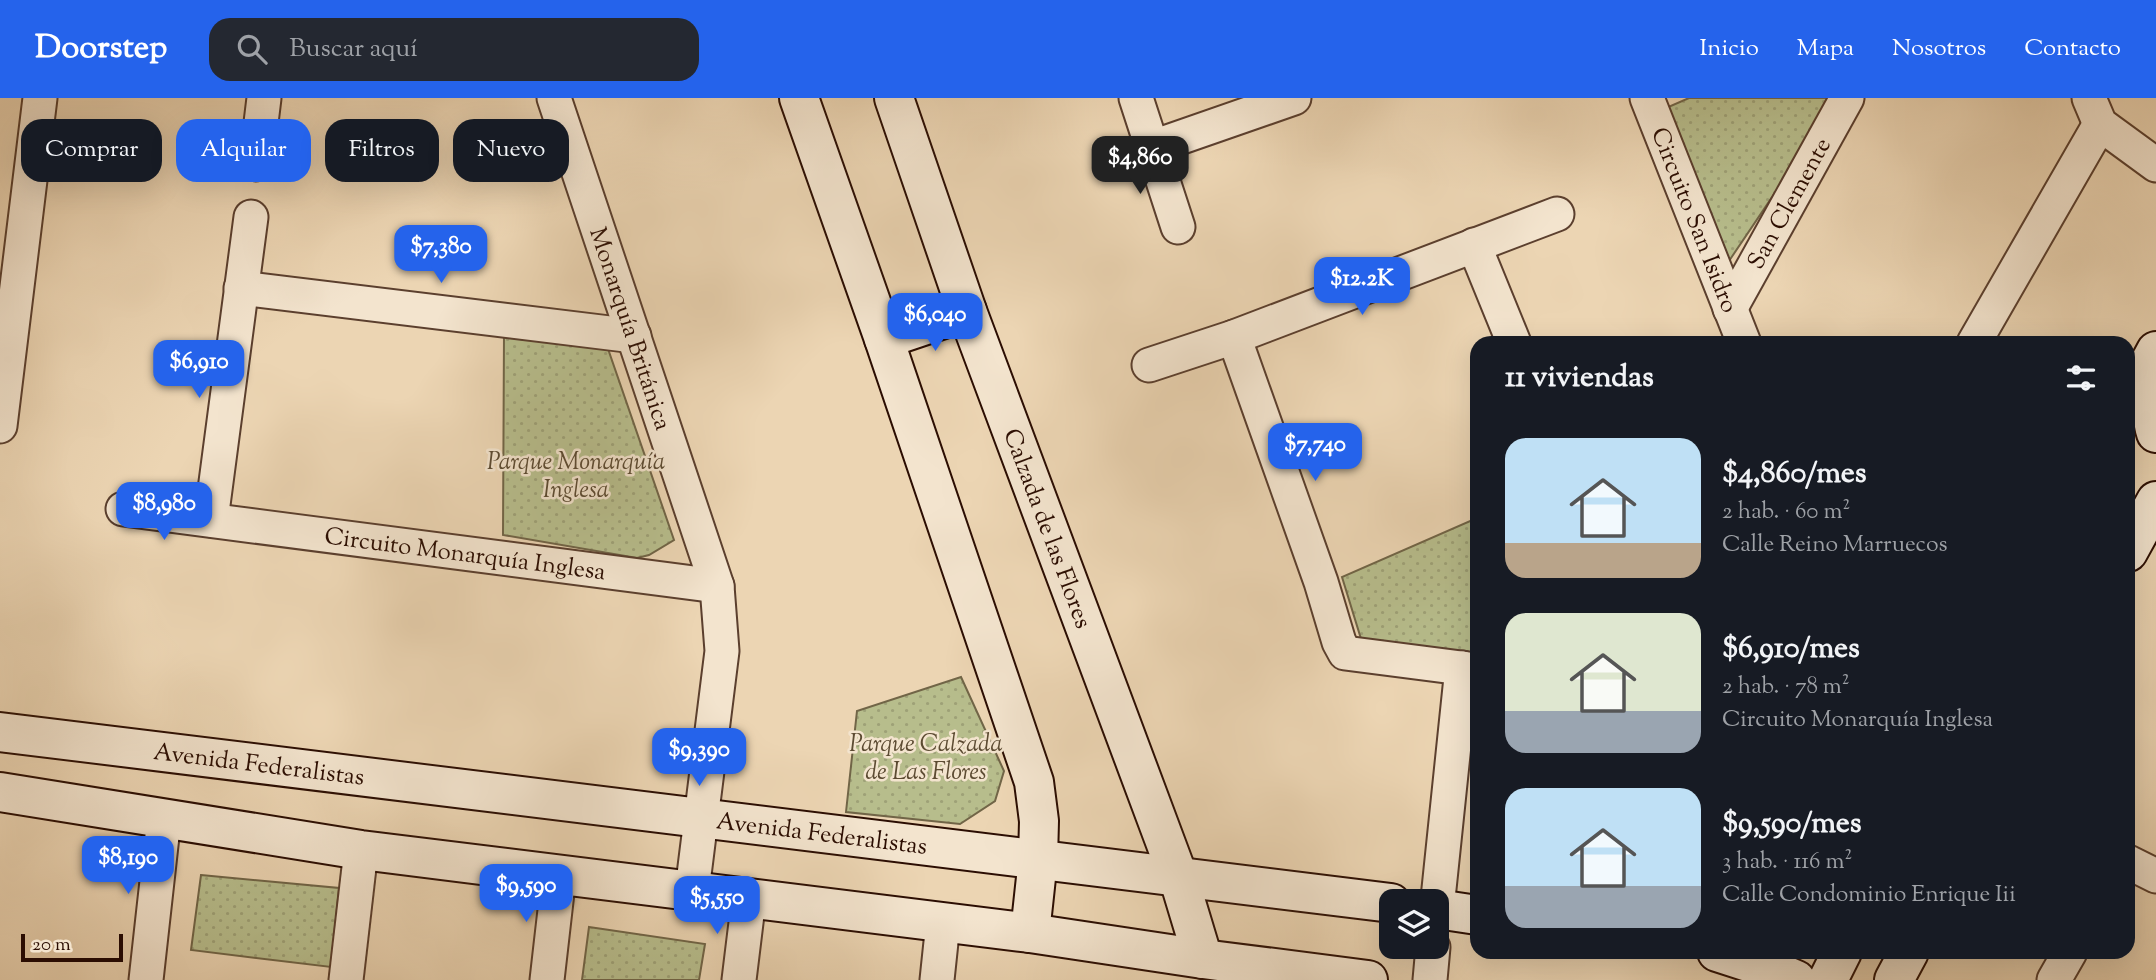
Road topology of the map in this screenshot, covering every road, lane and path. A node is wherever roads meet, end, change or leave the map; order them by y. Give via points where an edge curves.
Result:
1 (40, 98) edge
2 (264, 98) edge
3 (553, 98) edge
4 (799, 98) edge
5 (894, 98) edge
6 (1136, 98) edge
7 (1294, 98) edge
8 (1847, 98) edge
9 (1649, 99) edge
10 (2094, 111) edge
11 (261, 119) edge
12 (1153, 147) junction
13 (2156, 165) edge
14 (1556, 214) dead end
15 (251, 218) dead end
16 (1178, 228) dead end
17 (1474, 245) junction
18 (242, 288) junction
19 (1730, 309) junction
20 (967, 311) junction
21 (1511, 336) edge
22 (1741, 336) edge
23 (1978, 336) edge
24 (634, 337) junction
25 (1234, 337) junction
26 (884, 339) junction
27 (2156, 351) edge
28 (1149, 365) dead end
29 (2135, 390) edge
30 (2156, 390) edge
31 (0, 426) edge
32 (2156, 433) edge
33 (2156, 501) edge
34 (123, 509) dead end
35 (211, 520) junction
36 (2135, 539) edge
37 (718, 586) junction
38 (1470, 669) edge
39 (0, 732) edge
40 (0, 792) edge
41 (164, 818) junction
42 (701, 818) junction
43 (361, 850) junction
44 (1038, 859) junction
45 (2135, 866) edge
46 (559, 875) junction
47 (1178, 876) junction
48 (2156, 876) edge
49 (1440, 889) edge
50 (692, 891) junction
51 (749, 898) junction
52 (1379, 901) edge
53 (1449, 910) edge
54 (1470, 914) edge
55 (943, 923) junction
56 (1030, 933) junction
57 (1203, 959) junction
58 (1432, 959) edge
59 (1838, 959) edge
60 (1905, 959) edge
61 (2066, 959) edge
62 (1719, 962) edge
63 (146, 980) edge
64 (346, 980) edge
65 (547, 980) edge
66 (739, 980) edge
67 (937, 980) edge
68 (1368, 980) edge
69 (1430, 980) edge
70 (1796, 980) edge
71 (1828, 980) edge
72 (1894, 980) edge
73 (2054, 980) edge

1 - 31 street
2 - 11 street
3 - 24 street, Monarquía Británica
4 - 26 street
5 - 20 street, Calzada de las Flores
6 - 12 street
7 - 12 street
8 - 19 street, San Clemente
9 - 19 street, Circuito San Isidro
10 - 13 street
10 - 23 street
12 - 16 street
14 - 17 street
15 - 18 street
17 - 21 street
17 - 25 street
18 - 24 street
18 - 35 street
19 - 22 street, Circuito San Isidro
20 - 26 street
20 - 47 street, Calzada de las Flores
24 - 37 street, Monarquía Británica
25 - 28 street
25 - 38 street via 1345,653
26 - 44 street via 1034,782 1040,821
27 - 29 street
30 - 32 street via 2152,406
33 - 36 street
34 - 35 street, Circuito Monarquía Inglesa
35 - 37 street, Circuito Monarquía Inglesa
37 - 42 street, Monarquía Británica via 722,651
38 - 49 street
39 - 42 street, Avenida Federalistas
40 - 41 street
41 - 43 street
41 - 63 street
42 - 44 street, Avenida Federalistas
42 - 50 street, Monarquía Británica
43 - 46 street
43 - 64 street
44 - 47 street, Avenida Federalistas
44 - 56 street
45 - 48 street
46 - 50 street
46 - 65 street
47 - 52 street, Avenida Federalistas
47 - 57 street, Calzada de las Flores
50 - 51 street
51 - 55 street
51 - 66 street
53 - 54 street
55 - 56 street
55 - 67 street
56 - 57 street
57 - 68 street
58 - 69 street
59 - 71 street
60 - 72 street
61 - 73 street
62 - 70 street

